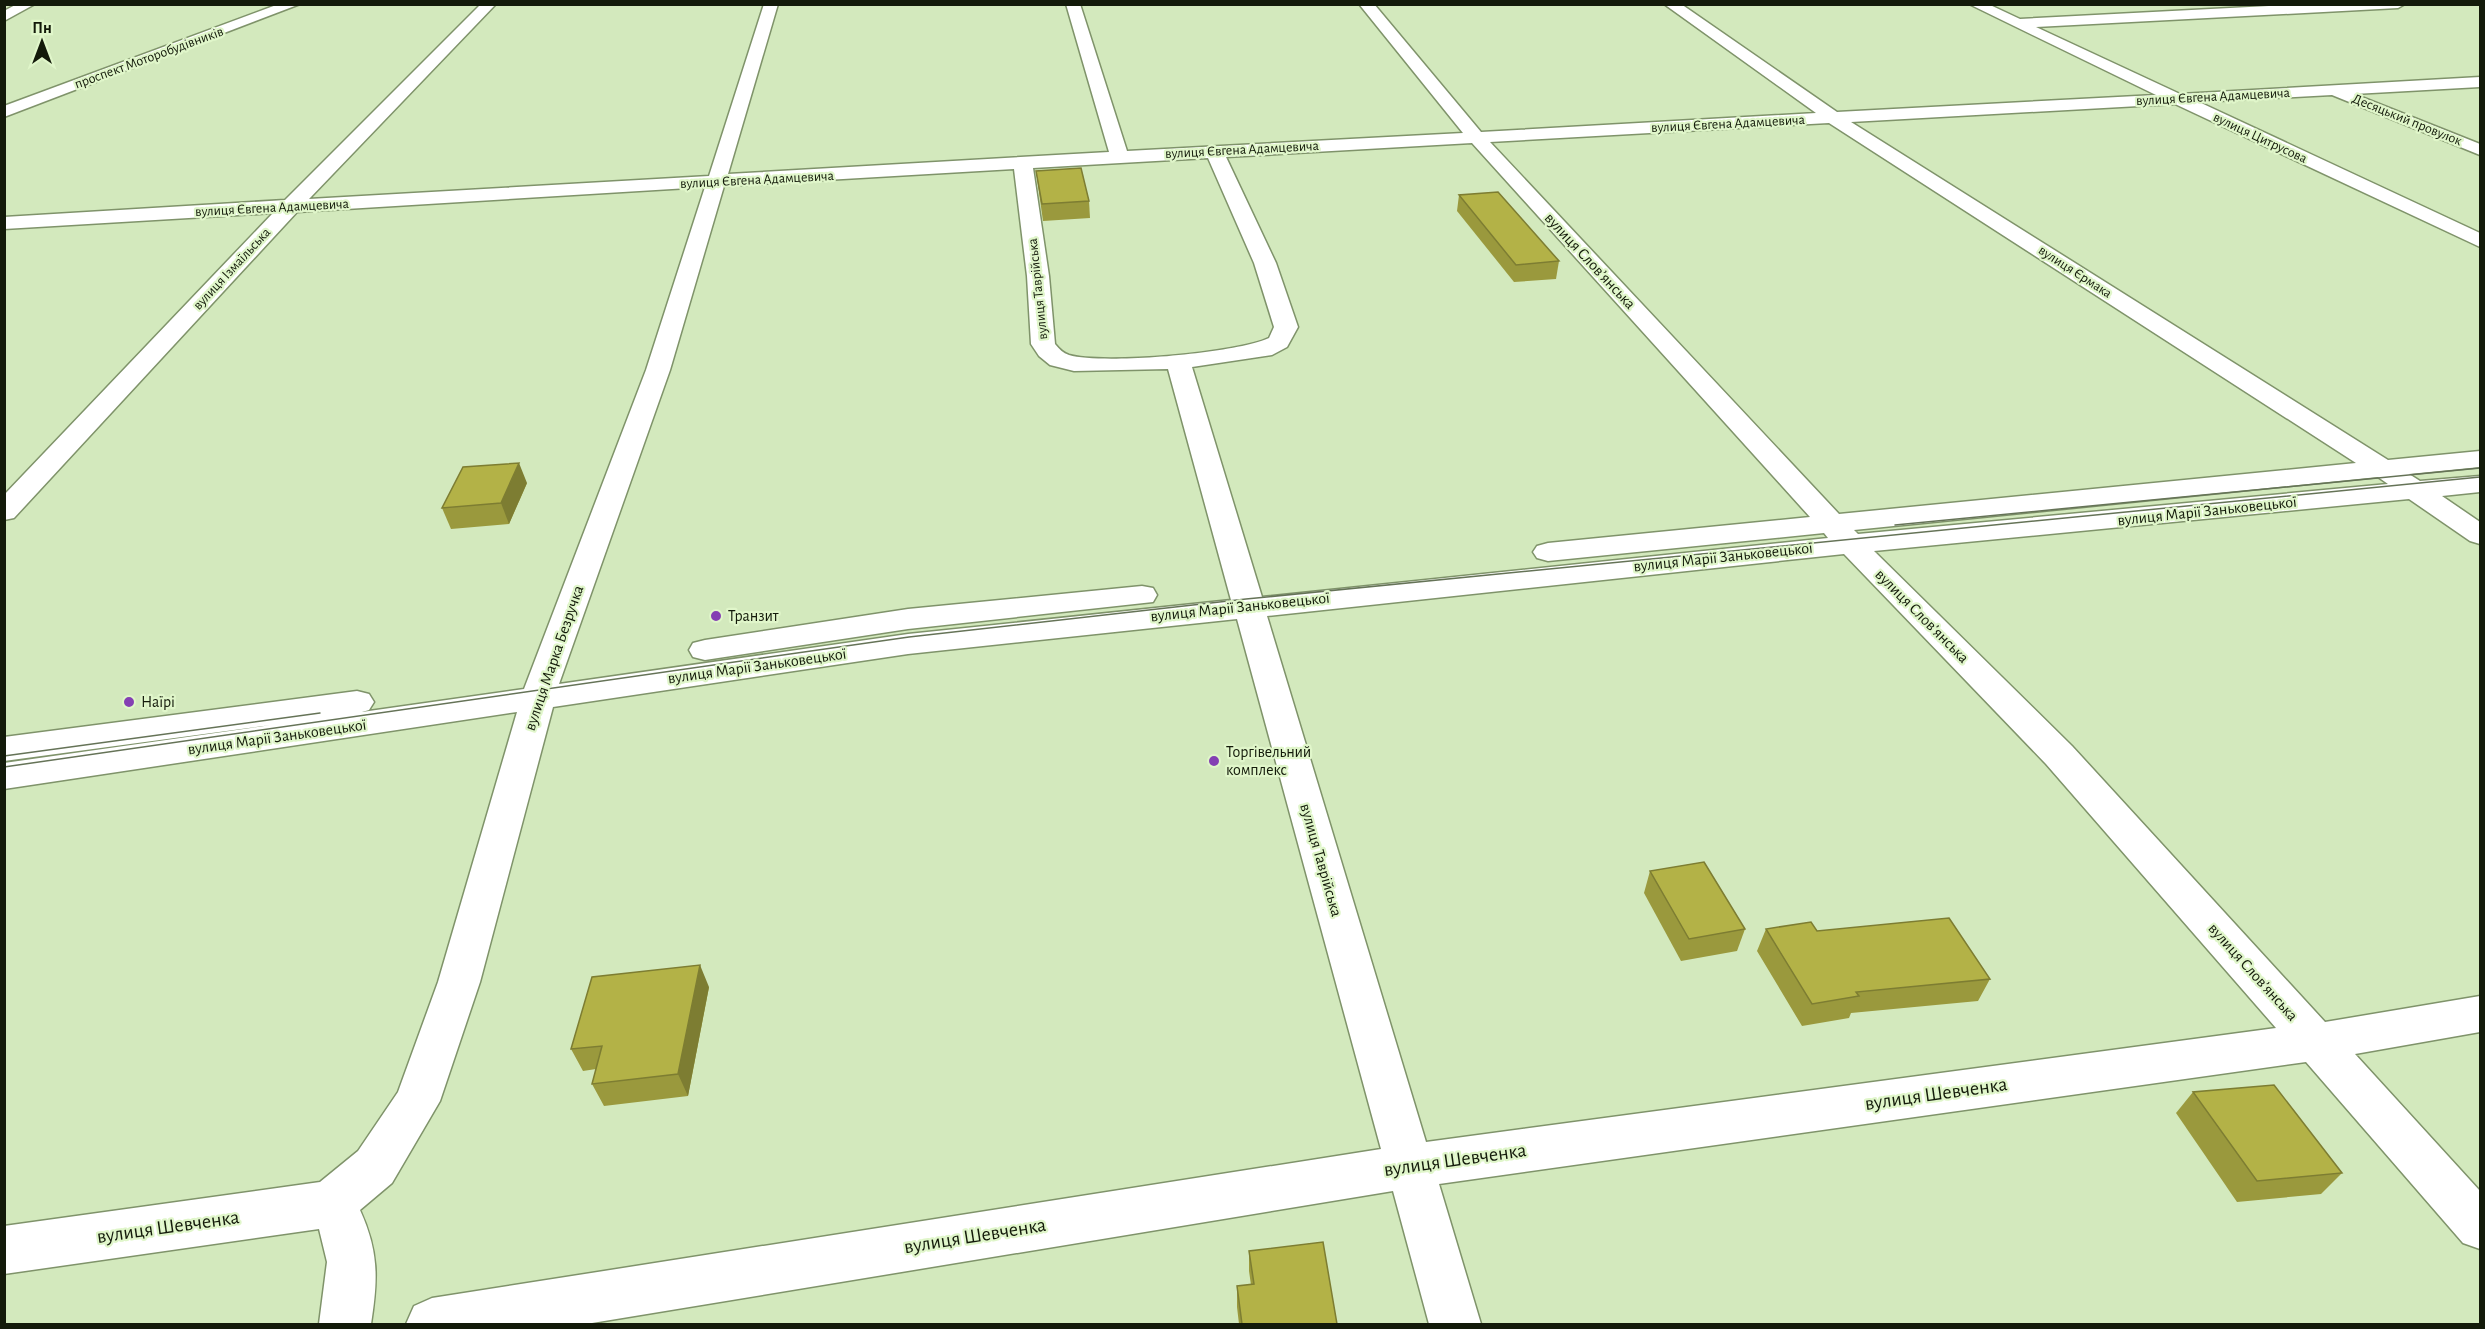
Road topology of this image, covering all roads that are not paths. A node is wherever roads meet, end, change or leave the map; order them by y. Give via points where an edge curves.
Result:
1 (28, 4) edge
2 (293, 4) edge
3 (489, 4) edge
4 (771, 4) edge
5 (1074, 4) edge
6 (1366, 4) edge
7 (1671, 4) edge
8 (1976, 4) edge
9 (2398, 4) edge
10 (4, 17) edge
11 (2018, 23) junction
12 (2481, 82) edge
13 (2333, 91) junction
14 (2174, 98) junction
15 (4, 112) edge
16 (1835, 119) junction
17 (1476, 137) junction
18 (2481, 150) edge
19 (1215, 152) junction
20 (1120, 157) junction
21 (1023, 164) junction
22 (716, 183) junction
23 (291, 206) junction
24 (4, 223) edge
25 (2481, 241) edge
26 (1178, 360) junction
27 (2481, 459) edge
28 (2382, 468) junction
29 (2481, 484) edge
30 (2415, 490) junction
31 (4, 512) edge
32 (1841, 533) junction
33 (2481, 535) edge
34 (1245, 595) junction
35 (542, 687) junction
36 (4, 748) edge
37 (4, 776) edge
38 (2481, 1014) edge
39 (2315, 1042) junction
40 (1410, 1166) junction
41 (332, 1204) junction
42 (2481, 1226) edge
43 (4, 1250) edge
44 (345, 1324) edge
45 (432, 1324) edge
46 (1455, 1324) edge

1 - 10 street
2 - 15 street, проспект Моторобудівників
3 - 23 street, вулиця Ізмаїльська
4 - 22 street, вулиця Марка Безручка
5 - 20 street
6 - 17 street, вулиця Слов’янська
7 - 16 street, вулиця Єрмака
8 - 11 street, вулиця Цитрусова
9 - 11 street
11 - 14 street, вулиця Цитрусова
12 - 13 street, вулиця Євгена Адамцевича
13 - 14 street, вулиця Євгена Адамцевича
13 - 18 street, Десяцький провулок
14 - 16 street, вулиця Євгена Адамцевича
14 - 25 street, вулиця Цитрусова
16 - 17 street, вулиця Євгена Адамцевича
16 - 28 street, вулиця Єрмака
17 - 19 street, вулиця Євгена Адамцевича
17 - 32 street, вулиця Слов’янська
19 - 20 street, вулиця Євгена Адамцевича
19 - 26 street, вулиця Таврійська via 1265,263 1286,327 1279,342 1260,351
20 - 21 street, вулиця Євгена Адамцевича
21 - 22 street, вулиця Євгена Адамцевича
21 - 26 street, вулиця Таврійська via 1043,344 1048,353 1084,365
22 - 23 street, вулиця Євгена Адамцевича
22 - 35 street, вулиця Марка Безручка via 658,370
23 - 24 street, вулиця Євгена Адамцевича
23 - 31 street, вулиця Ізмаїльська
26 - 34 street, вулиця Таврійська
27 - 28 street, вулиця Марії Заньковецької
28 - 30 street, вулиця Єрмака
28 - 32 street, вулиця Марії Заньковецької
29 - 30 street, вулиця Марії Заньковецької
30 - 32 street, вулиця Марії Заньковецької
30 - 33 street, вулиця Єрмака
32 - 34 street, вулиця Марії Заньковецької
32 - 39 street, вулиця Слов’янська via 2059,755
34 - 35 street, вулиця Марії Заньковецької via 908,644
34 - 40 street, вулиця Таврійська
35 - 36 street, вулиця Марії Заньковецької
35 - 37 street, вулиця Марії Заньковецької
35 - 41 street, вулиця Марка Безручка via 459,982 417,1101 375,1167
38 - 39 street, вулиця Шевченка
39 - 40 street, вулиця Шевченка
39 - 42 street, вулиця Слов’янська
40 - 45 street, вулиця Шевченка
40 - 46 street, вулиця Таврійська
41 - 43 street, вулиця Шевченка
41 - 44 street via 345,1226 354,1261

